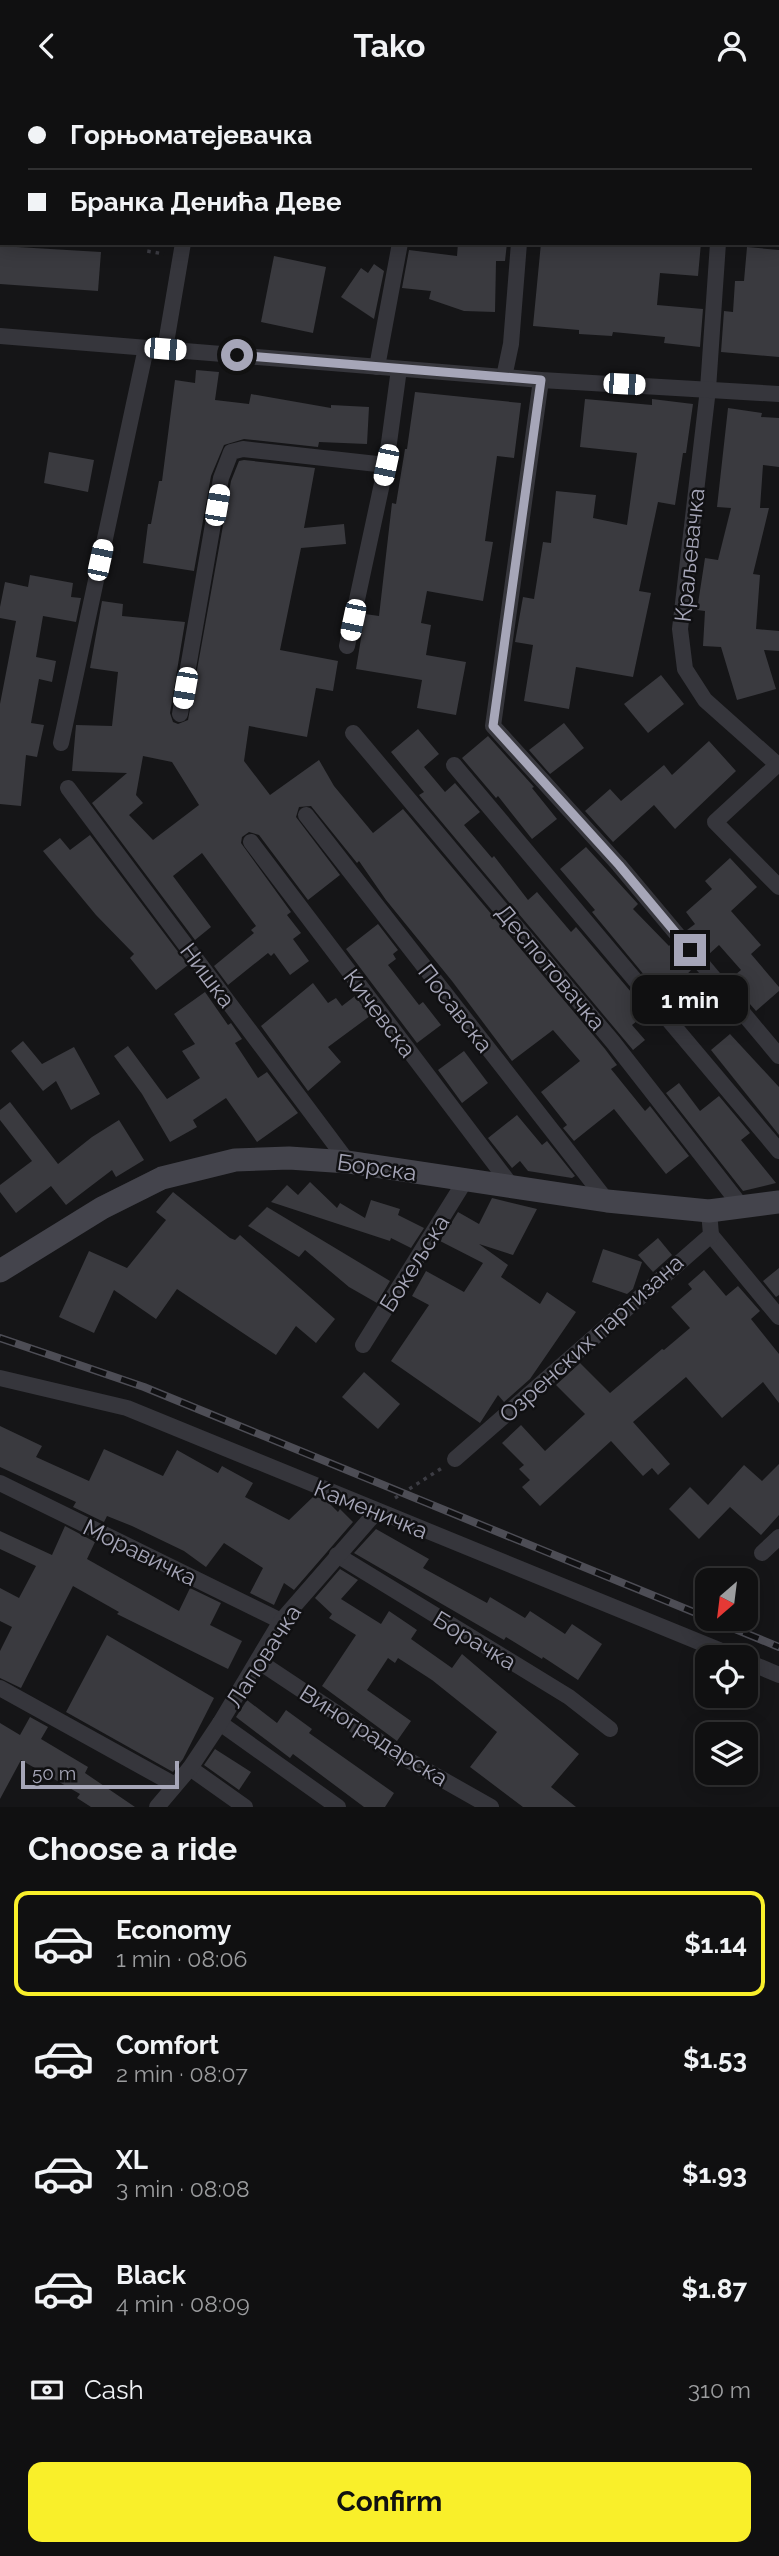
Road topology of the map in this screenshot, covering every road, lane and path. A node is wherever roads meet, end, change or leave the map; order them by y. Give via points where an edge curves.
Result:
1 (146, 245) edge
2 (400, 245) edge
3 (519, 245) edge
4 (718, 245) edge
5 (182, 250) edge
6 (0, 336) edge
7 (146, 348) junction
8 (165, 349) junction
9 (377, 367) junction
10 (399, 369) junction
11 (504, 377) junction
12 (541, 380) junction
13 (708, 389) junction
14 (779, 394) edge
15 (386, 465) junction
16 (347, 646) dead end
17 (180, 714) dead end
18 (354, 733) dead end
19 (61, 743) dead end
20 (454, 765) dead end
21 (778, 766) edge
22 (68, 788) dead end
23 (306, 815) dead end
24 (251, 842) dead end
25 (779, 887) edge
26 (779, 1056) edge
27 (779, 1151) edge
28 (348, 1162) junction
29 (465, 1181) junction
30 (510, 1184) junction
31 (607, 1201) junction
32 (779, 1202) edge
33 (742, 1207) junction
34 (709, 1211) junction
35 (711, 1235) junction
36 (2, 1267) edge
37 (779, 1317) edge
38 (363, 1345) dead end
39 (0, 1378) edge
40 (455, 1459) joint
41 (0, 1483) edge
42 (377, 1511) junction
43 (779, 1537) edge
44 (762, 1553) dead end
45 (337, 1555) junction
46 (281, 1621) junction
47 (706, 1645) edge
48 (258, 1661) junction
49 (758, 1666) edge
50 (779, 1675) edge
51 (0, 1689) edge
52 (220, 1723) junction
53 (610, 1730) dead end
54 (190, 1768) junction
55 (175, 1785) junction
56 (157, 1807) edge
57 (245, 1807) edge
58 (338, 1807) edge
59 (491, 1807) edge

1 - 5 path via 147,251
2 - 9 street
3 - 11 street
4 - 13 street, Краљевачка
5 - 8 street
6 - 7 street
7 - 8 street
7 - 19 street
8 - 9 street
9 - 10 street
10 - 11 street
10 - 15 street
11 - 12 street
12 - 13 street
12 - 26 street via 493,726 619,865
13 - 14 street
13 - 21 street, Краљевачка via 680,629 685,669 705,700
15 - 16 street
15 - 17 street via 243,449 231,452 221,478
18 - 33 street, Деспотовачка via 613,1042
20 - 27 street
21 - 25 street via 715,822
22 - 28 street, Нишка
23 - 31 street, Посавска
24 - 30 street, Кичевска
28 - 29 street, Борска
28 - 36 street, Борска via 235,1160 162,1178
29 - 30 street, Борска
29 - 38 street, Бокељска
30 - 31 street, Борска
31 - 34 street, Борска
32 - 33 street, Борска
33 - 34 street, Борска
34 - 35 street
35 - 37 street
35 - 40 street, Озренских партизана
39 - 42 street, Каменичка via 127,1408
40 - 42 path
41 - 46 street, Моравичка
42 - 45 street, Лаповачка
42 - 47 street, Каменичка
43 - 44 street
45 - 46 street, Лаповачка
45 - 53 street, Борачка via 569,1697
46 - 48 street, Лаповачка
48 - 52 street, Лаповачка
48 - 59 street, Виноградарска via 401,1756
49 - 50 street
51 - 55 street
52 - 54 street, Лаповачка
52 - 58 street
54 - 55 street, Лаповачка
54 - 57 street
55 - 56 street, Лаповачка

